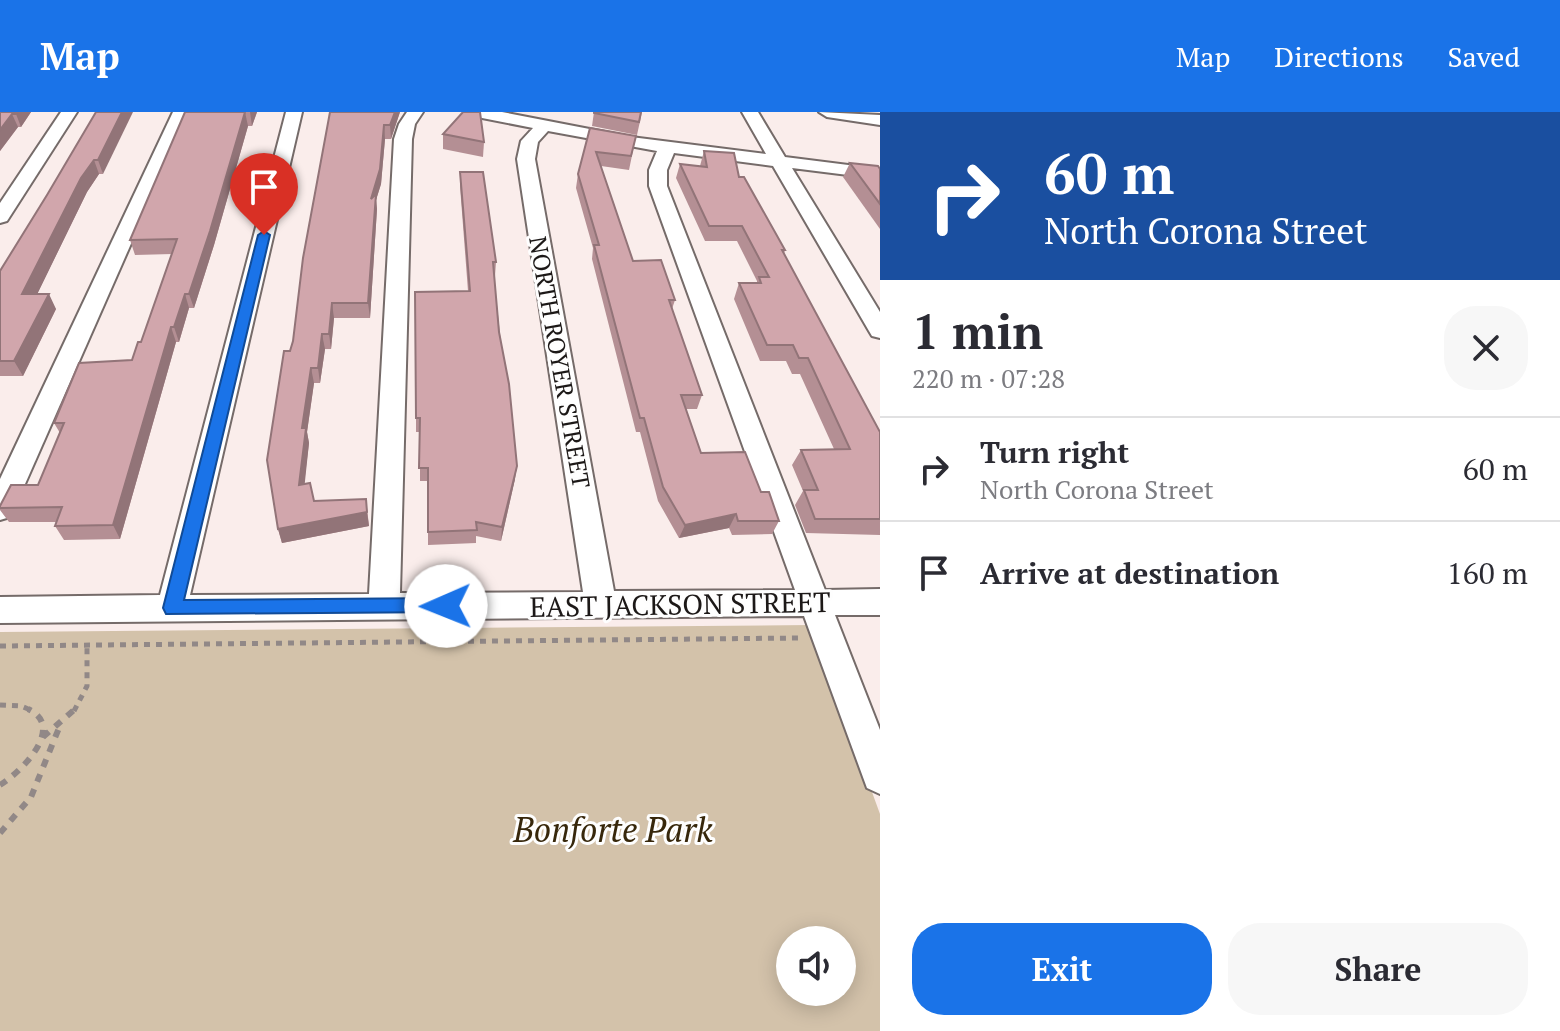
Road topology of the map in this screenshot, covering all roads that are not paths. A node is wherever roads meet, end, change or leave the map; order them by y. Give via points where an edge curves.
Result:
1 (69, 112) edge
2 (181, 112) edge
3 (294, 112) edge
4 (415, 112) edge
5 (477, 112) edge
6 (750, 112) edge
7 (827, 112) edge
8 (880, 120) edge
9 (544, 125) junction
10 (667, 148) junction
11 (777, 159) junction
12 (880, 174) edge
13 (0, 217) edge
14 (880, 331) edge
15 (0, 509) edge
16 (814, 602) junction
17 (880, 602) edge
18 (601, 605) junction
19 (384, 607) junction
20 (172, 608) junction
21 (0, 610) edge
22 (880, 776) edge

1 - 13 street
2 - 15 street
3 - 20 street
4 - 19 street via 403,139
5 - 9 street
6 - 11 street
7 - 8 street
9 - 10 street
9 - 18 street, NORTH ROYER STREET via 530,141 526,159
10 - 11 street
10 - 16 street via 658,186
11 - 12 street
11 - 14 street
16 - 17 street, EAST JACKSON STREET
16 - 18 street, EAST JACKSON STREET
16 - 22 street
18 - 19 street, EAST JACKSON STREET
19 - 20 street, EAST JACKSON STREET
20 - 21 street, EAST JACKSON STREET

